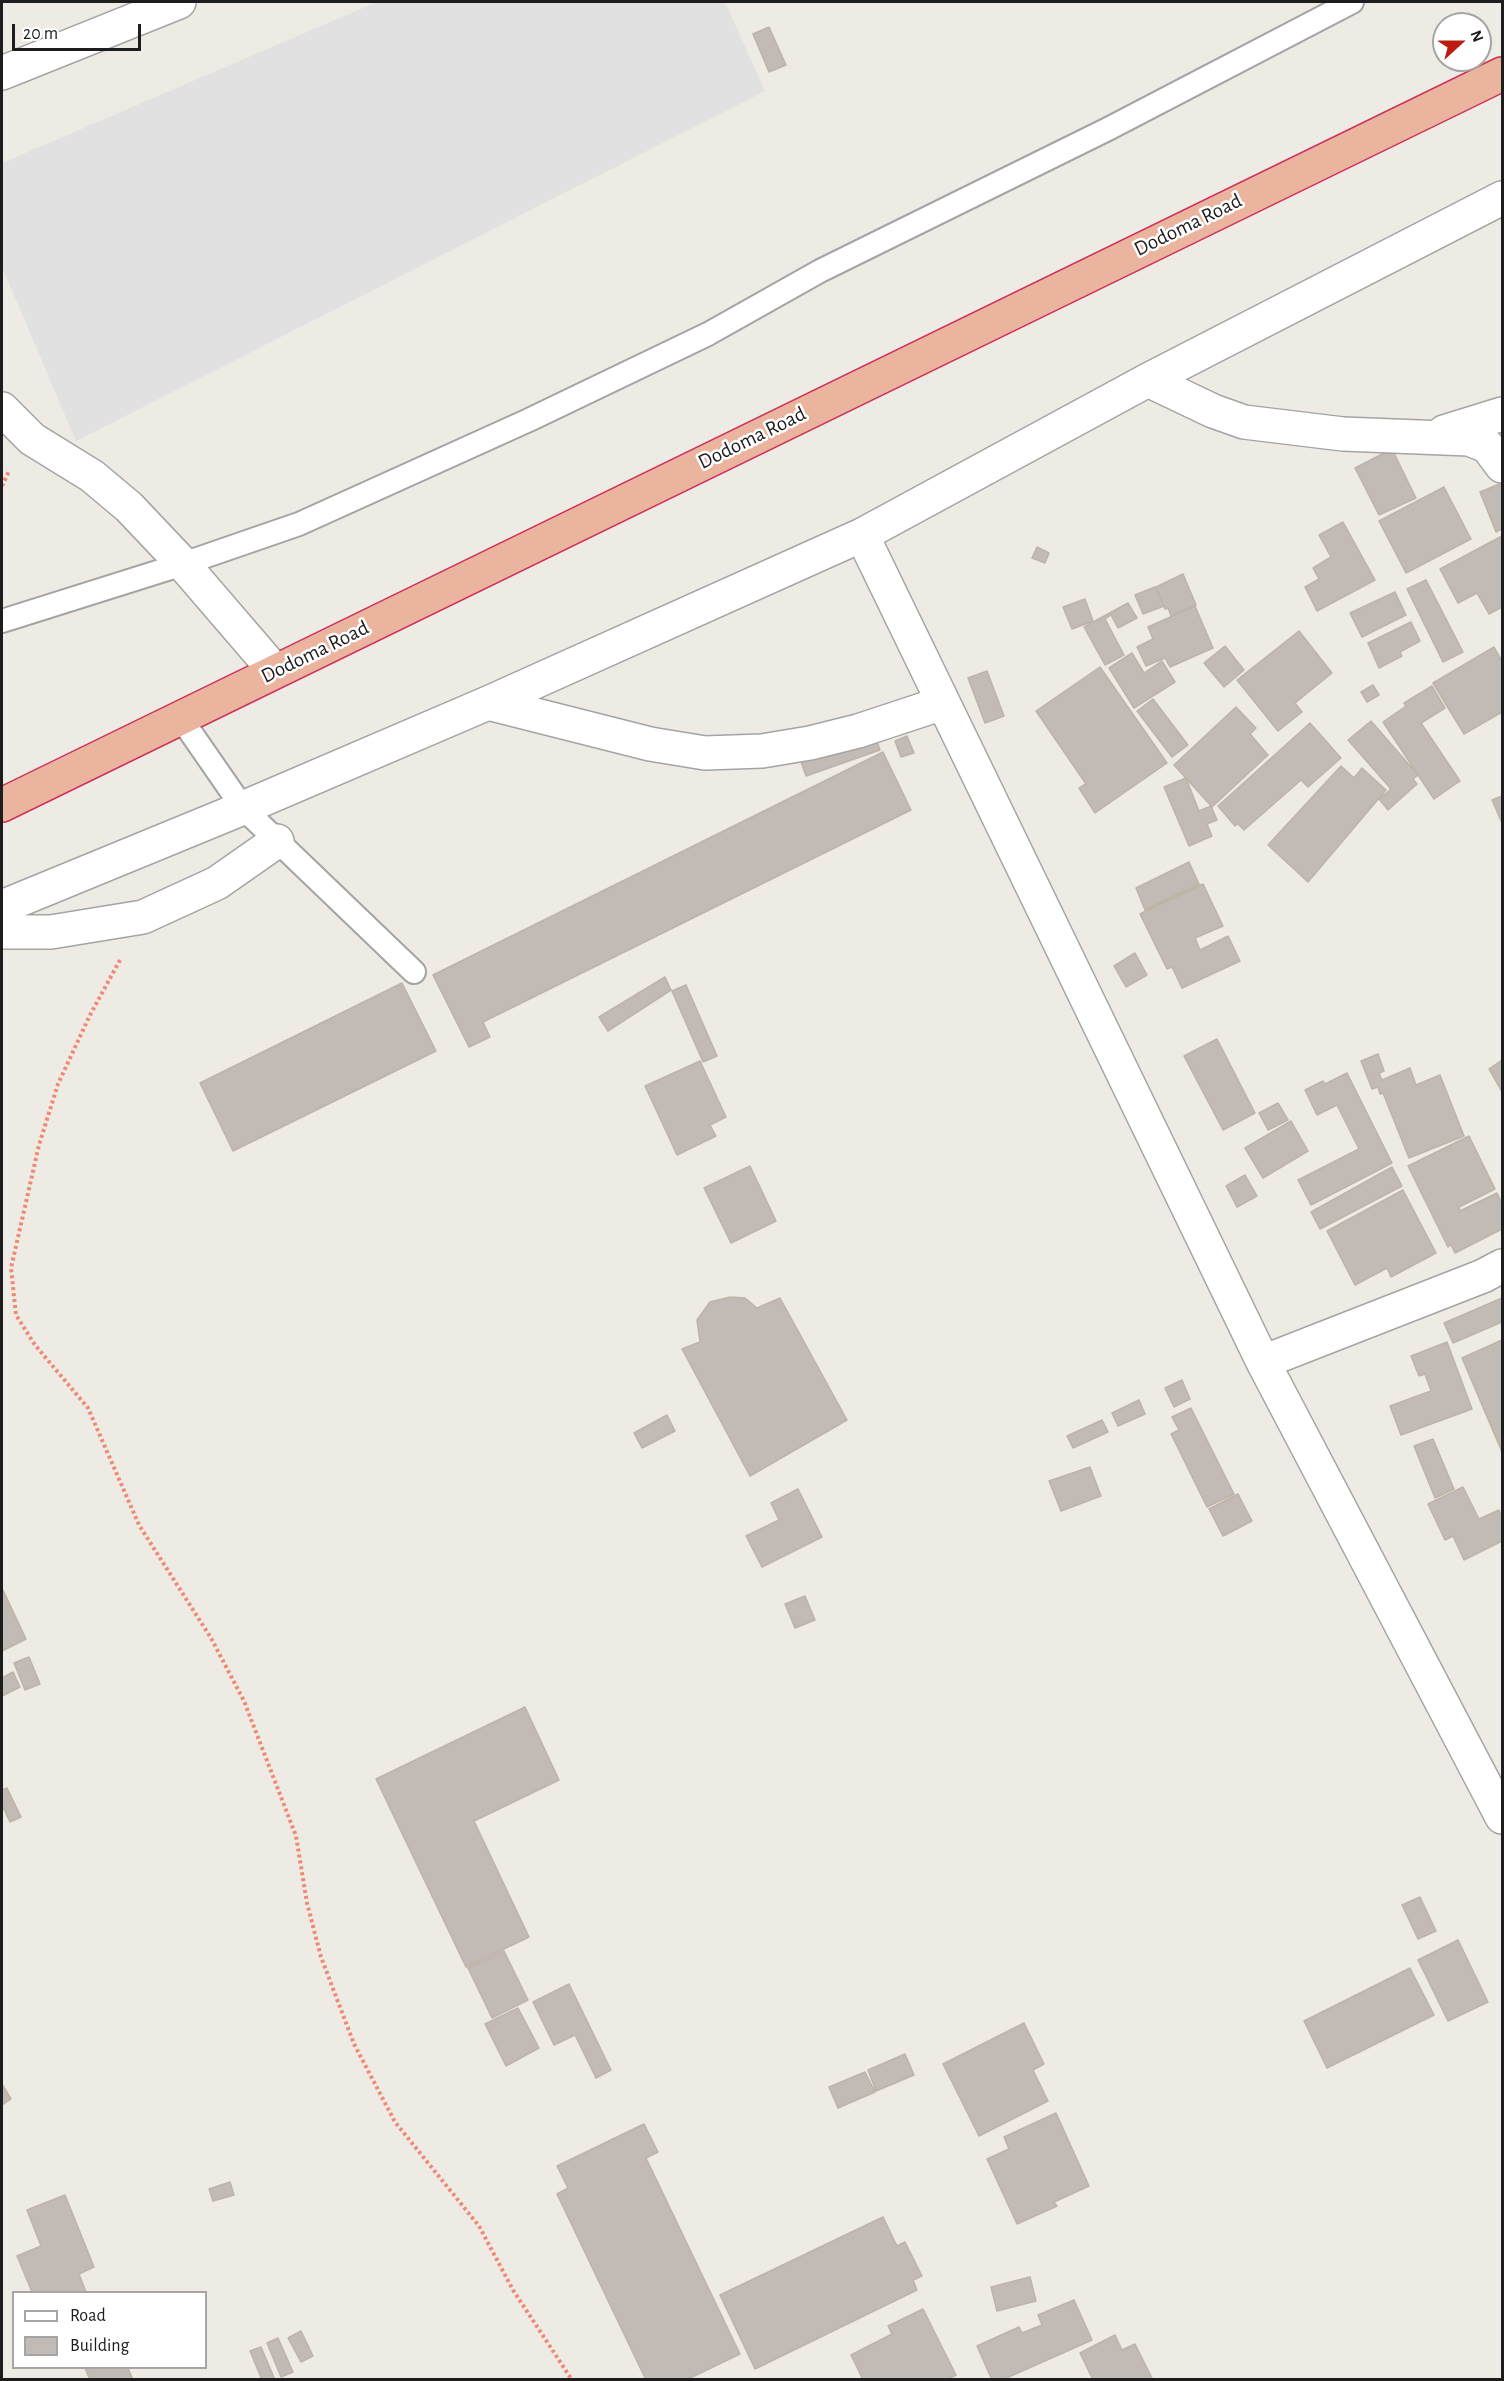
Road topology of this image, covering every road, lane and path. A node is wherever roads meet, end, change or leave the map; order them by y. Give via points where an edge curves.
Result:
1 (179, 2) edge
2 (1353, 2) edge
3 (2, 73) edge
4 (1503, 74) edge
5 (1503, 198) edge
6 (1148, 380) junction
7 (2, 409) edge
8 (1503, 414) edge
9 (1429, 437) junction
10 (1503, 466) edge
11 (862, 535) junction
12 (183, 564) junction
13 (2, 621) edge
14 (275, 671) junction
15 (488, 703) junction
16 (943, 703) junction
17 (180, 717) junction
18 (2, 805) edge
19 (243, 808) junction
20 (277, 841) junction
21 (2, 907) edge
22 (143, 917) junction
23 (2, 932) edge
24 (414, 972) dead end
25 (1503, 1266) edge
26 (1263, 1362) junction
27 (1503, 1818) edge
28 (572, 2379) edge

1 - 3 street
2 - 12 lane via 820,271 708,334 529,420 299,524
4 - 14 highway, Dodoma Road
5 - 6 street
6 - 9 street via 1244,422 1343,434
6 - 11 street
7 - 12 street via 32,440 92,476 129,507
8 - 9 street
9 - 10 street via 1477,441
11 - 15 street
11 - 16 street
12 - 13 lane
12 - 14 street
14 - 17 highway, Dodoma Road
15 - 16 street via 650,744 705,753 762,751 810,743
15 - 19 street
16 - 26 street
17 - 18 highway, Dodoma Road
17 - 19 lane
19 - 20 lane
19 - 21 street
20 - 22 street via 217,883
20 - 24 lane
22 - 23 street via 51,932
22 - 28 path via 58,1084 39,1145 11,1268 16,1315 35,1345 88,1408 139,1526 211,1638 244,1701 296,1836 321,1957 354,2044 395,2122 479,2226 513,2290
25 - 26 street
26 - 27 street

